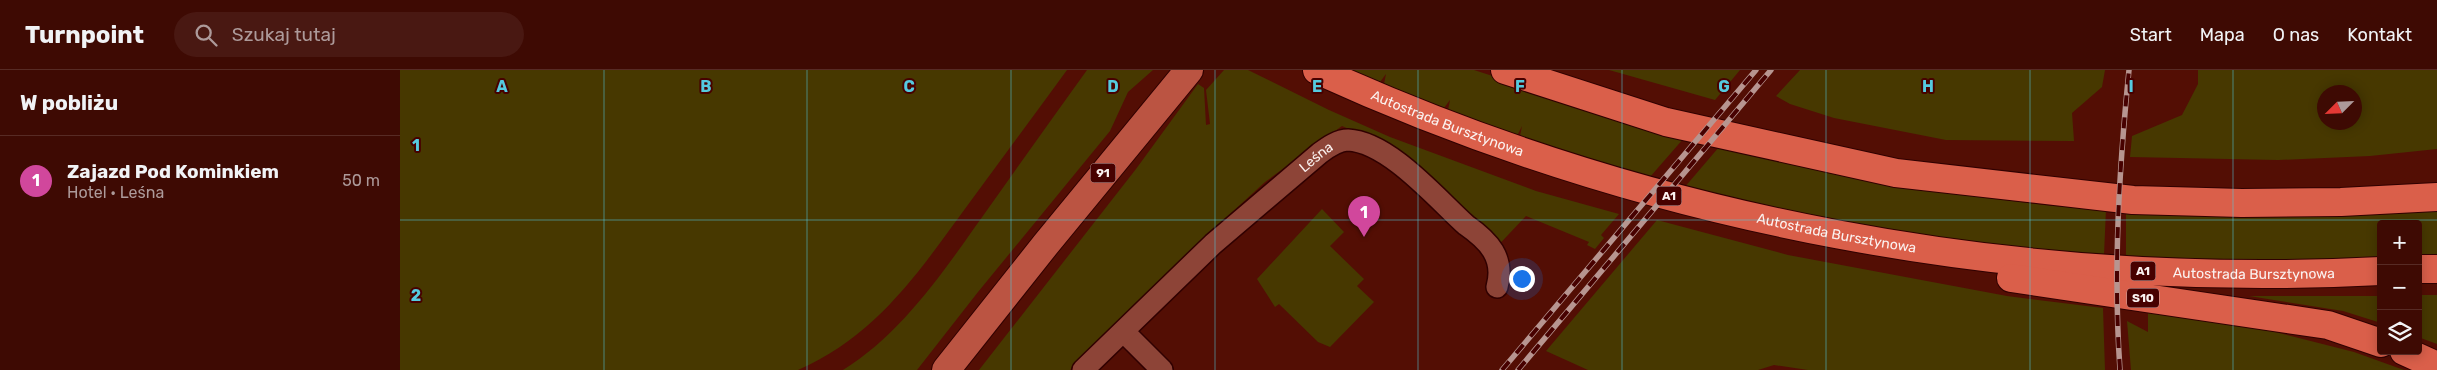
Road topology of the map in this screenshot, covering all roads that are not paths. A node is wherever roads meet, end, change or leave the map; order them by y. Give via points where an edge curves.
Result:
1 (1317, 70) edge
2 (1505, 70) edge
3 (1186, 72) edge
4 (2437, 197) edge
5 (1907, 246) junction
6 (2437, 268) edge
7 (2422, 270) edge
8 (2377, 271) edge
9 (1497, 287) dead end
10 (1124, 332) junction
11 (2377, 342) edge
12 (2413, 355) edge
13 (2437, 366) edge
14 (946, 370) edge
15 (1083, 370) edge
16 (1162, 370) edge

1 - 5 highway, Autostrada Bursztynowa / A1 via 1505,146 1615,181 1705,206
2 - 4 highway via 1666,122 1896,173 2133,200 2242,203
3 - 14 main road, 91
5 - 8 highway, Autostrada Bursztynowa / A1 via 1991,259 2098,269 2207,274
5 - 11 highway, S10 via 1987,275 2328,325
6 - 7 highway
9 - 10 street, Leśna via 1501,272 1490,245 1479,234 1396,161 1374,148 1346,140 1320,153 1213,244
10 - 15 street, Leśna
10 - 16 street
12 - 13 highway

